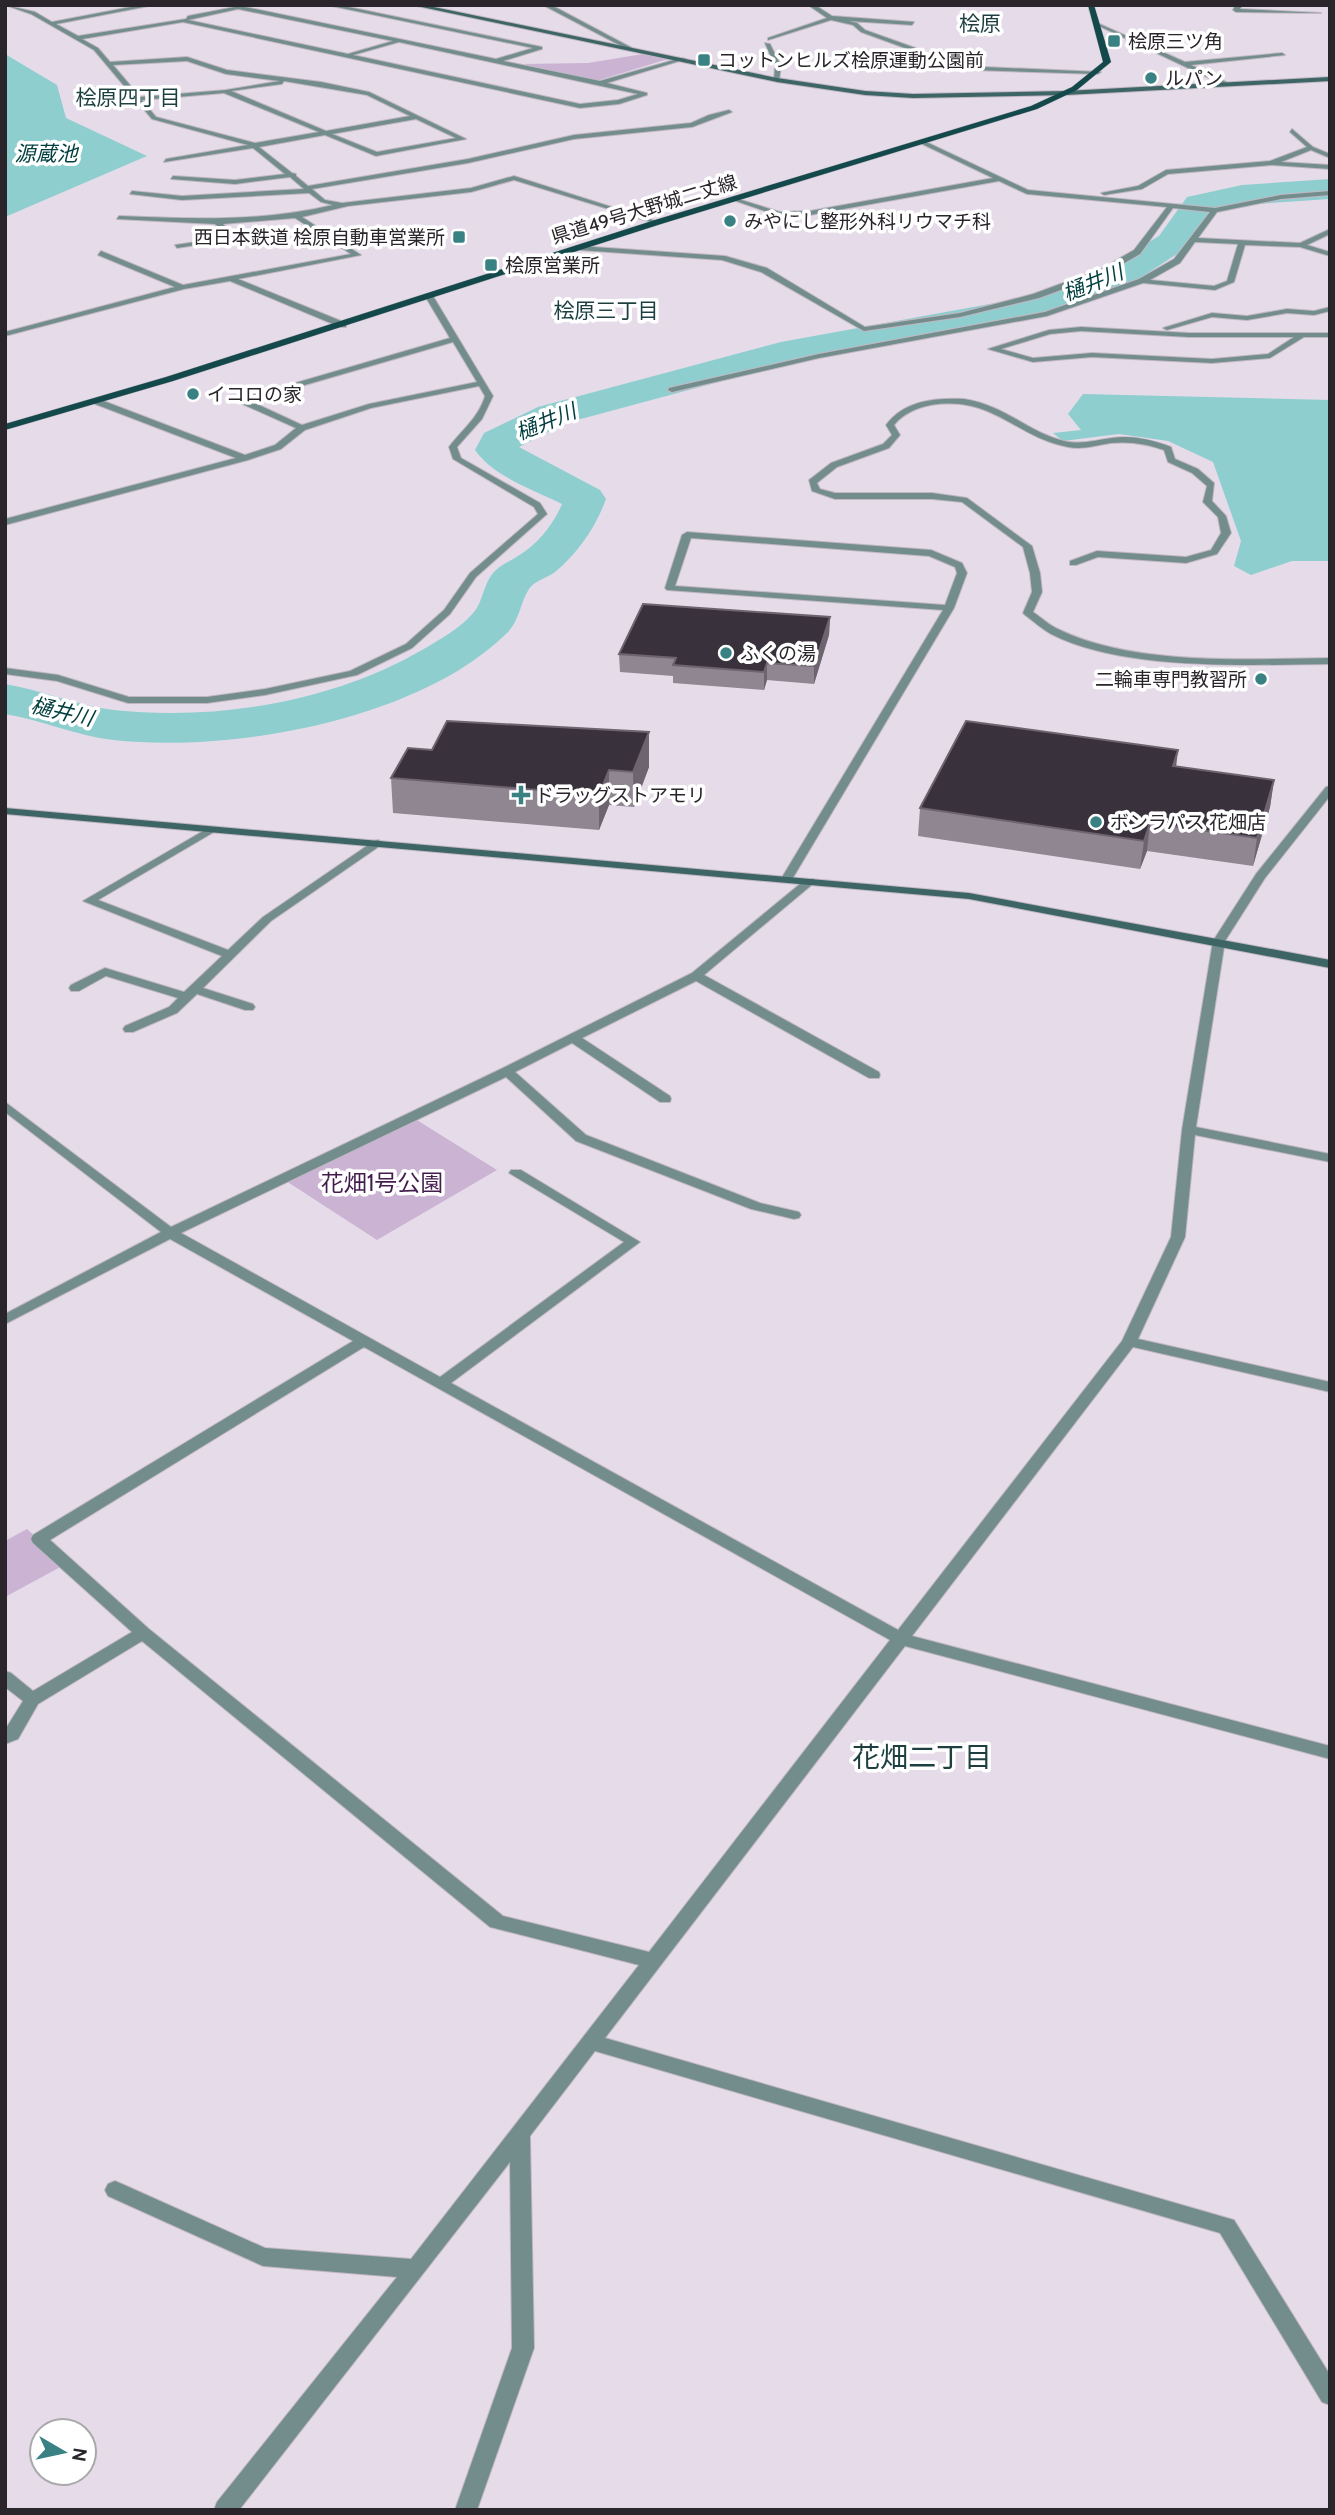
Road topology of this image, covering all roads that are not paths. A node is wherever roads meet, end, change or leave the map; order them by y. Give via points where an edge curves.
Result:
1 (151, 5) edge
2 (245, 5) edge
3 (330, 5) edge
4 (415, 5) edge
5 (546, 5) edge
6 (811, 5) edge
7 (1091, 5) edge
8 (1236, 5) edge
9 (12, 6) edge
10 (237, 7) junction
11 (1318, 13) dead end
12 (831, 18) junction
13 (176, 21) junction
14 (53, 23) junction
15 (912, 23) dead end
16 (1097, 23) junction
17 (77, 38) junction
18 (400, 41) junction
19 (629, 48) junction
20 (345, 55) junction
21 (1282, 55) dead end
22 (683, 60) junction
23 (496, 61) junction
24 (108, 64) junction
25 (1184, 64) junction
26 (1098, 72) junction
27 (1330, 79) edge
28 (289, 80) junction
29 (777, 80) junction
30 (600, 83) junction
31 (1226, 84) junction
32 (225, 91) junction
33 (1066, 93) junction
34 (137, 99) junction
35 (729, 112) dead end
36 (416, 117) junction
37 (1292, 131) dead end
38 (327, 132) junction
39 (922, 142) junction
40 (252, 144) junction
41 (1311, 148) junction
42 (1330, 156) edge
43 (166, 161) dead end
44 (1271, 163) junction
45 (1330, 167) edge
46 (294, 175) junction
47 (173, 178) dead end
48 (999, 179) junction
49 (309, 189) junction
50 (132, 193) dead end
51 (1330, 193) edge
52 (1079, 197) junction
53 (733, 199) junction
54 (1176, 205) junction
55 (341, 206) junction
56 (1215, 211) junction
57 (296, 216) junction
58 (119, 218) dead end
59 (217, 222) junction
60 (656, 222) junction
61 (1330, 231) edge
62 (1193, 240) junction
63 (1242, 243) junction
64 (177, 246) dead end
65 (1301, 246) junction
66 (579, 248) junction
67 (102, 253) dead end
68 (1330, 254) edge
69 (231, 278) junction
70 (1142, 281) junction
71 (183, 288) junction
72 (429, 296) junction
73 (1330, 309) edge
74 (1048, 314) junction
75 (343, 325) junction
76 (1077, 325) dead end
77 (1066, 332) junction
78 (5, 334) edge
79 (1303, 334) junction
80 (1330, 335) edge
81 (454, 339) junction
82 (483, 383) junction
83 (672, 390) dead end
84 (98, 402) junction
85 (5, 427) edge
86 (302, 429) junction
87 (244, 458) junction
88 (5, 522) edge
89 (1073, 563) dead end
90 (949, 608) junction
91 (1330, 661) edge
92 (5, 671) edge
93 (1330, 789) edge
94 (5, 811) edge
95 (210, 830) junction
96 (378, 843) junction
97 (787, 879) junction
98 (810, 881) junction
99 (1219, 941) junction
100 (230, 955) junction
101 (1330, 964) edge
102 (696, 976) junction
103 (75, 989) dead end
104 (191, 993) junction
105 (249, 1007) dead end
106 (129, 1029) dead end
107 (573, 1038) junction
108 (507, 1071) junction
109 (874, 1075) dead end
110 (665, 1099) dead end
111 (5, 1106) edge
112 (1189, 1130) junction
113 (1330, 1158) edge
114 (516, 1173) dead end
115 (794, 1215) dead end
116 (170, 1233) junction
117 (5, 1320) edge
118 (364, 1340) junction
119 (1129, 1342) junction
120 (441, 1383) junction
121 (1330, 1387) edge
122 (143, 1633) junction
123 (901, 1639) junction
124 (5, 1676) edge
125 (32, 1700) junction
126 (5, 1738) edge
127 (1330, 1753) edge
128 (653, 1961) junction
129 (591, 2042) junction
130 (520, 2134) junction
131 (115, 2190) dead end
132 (416, 2269) junction
133 (1330, 2395) edge
134 (225, 2510) edge
135 (466, 2510) edge

1 - 14 street
2 - 10 street
3 - 23 street via 540,48
4 - 19 street
5 - 19 street
6 - 12 street
7 - 16 main road
8 - 11 street via 1236,10
9 - 14 street
10 - 13 street
10 - 18 street
12 - 15 street
12 - 26 street via 919,51 919,61 940,67
12 - 29 street via 768,42 778,66
13 - 17 street
13 - 20 street
14 - 17 street
16 - 25 street
16 - 26 main road via 1107,61
17 - 24 street via 96,49
18 - 20 street
18 - 23 street
19 - 22 street
20 - 30 street via 580,106 645,94
21 - 25 street
22 - 29 street
22 - 30 street
23 - 30 street
24 - 28 street via 187,59 226,72
24 - 34 street
25 - 31 street
26 - 33 main road, 県道49号大野城二丈線
27 - 31 street
28 - 32 street
28 - 36 street via 369,94
29 - 33 street via 913,96
31 - 33 street
32 - 34 street
32 - 38 street
33 - 39 main road, 県道49号大野城二丈線
34 - 40 street via 154,118
35 - 49 street via 692,125 574,138
36 - 38 street
36 - 38 street via 463,139 376,154
37 - 41 street
38 - 40 street
39 - 48 street
39 - 53 main road, 県道49号大野城二丈線
40 - 43 street
40 - 46 street
41 - 42 street
41 - 44 street
44 - 45 street
44 - 52 street via 1166,172 1140,188
46 - 47 street via 235,182
46 - 49 street
48 - 52 street via 1027,192
48 - 53 street via 810,213 779,214
49 - 50 street via 182,198
49 - 55 street via 323,201
51 - 56 street via 1281,197
52 - 54 street
53 - 60 main road, 県道49号大野城二丈線
54 - 56 street
54 - 66 street via 1137,251 1104,271 1036,296 960,315 864,329 764,270 722,258
55 - 57 street
55 - 60 street via 471,190 514,178
56 - 62 street
57 - 59 street
57 - 69 street via 357,255
58 - 59 street
59 - 64 street via 234,238
60 - 66 main road, 県道49号大野城二丈線
61 - 65 street
62 - 63 street
62 - 70 street via 1177,261
63 - 65 street
63 - 70 street via 1230,282 1215,288
65 - 68 street
66 - 72 main road, 県道49号大野城二丈線
67 - 71 street
69 - 71 street
69 - 75 street
70 - 74 street
71 - 78 street
72 - 75 main road, 県道49号大野城二丈線
72 - 81 street
73 - 76 street via 1247,318 1212,314 1173,329
74 - 77 street
74 - 83 street via 820,356
75 - 84 main road, 県道49号大野城二丈線
77 - 79 street
77 - 79 street via 992,348 1033,360 1092,355 1212,361 1270,356
79 - 80 street
81 - 82 street
81 - 86 street via 243,401
82 - 86 street via 369,406
82 - 92 street via 489,396 486,411 453,447 457,459 537,505 543,514 472,575 447,612 409,646 353,673 207,700 128,700 58,678
84 - 85 main road, 県道49号大野城二丈線
84 - 87 street
86 - 87 street via 278,447
87 - 88 street
89 - 91 street via 1097,554 1186,560 1214,552 1226,533 1222,516 1207,502 1211,485 1171,460 1168,449 1146,440 1076,445 1043,439 987,406 950,402 921,404 896,414 890,425 896,435 886,446 834,464 812,482 816,491 835,496 964,500 1027,546 1037,592 1028,613 1041,625 1109,650 1173,660
90 - 90 street via 962,573 959,565 931,553 687,535 670,588
90 - 97 street
93 - 99 street via 1260,876
94 - 95 street
95 - 96 street
95 - 100 street via 89,901
96 - 97 street
96 - 100 street via 267,919
97 - 98 street
98 - 99 street via 969,896
98 - 102 street
99 - 101 street
99 - 112 street
100 - 104 street
102 - 107 street
102 - 109 street
103 - 104 street via 106,972
104 - 105 street
104 - 106 street via 173,1010
107 - 108 street
107 - 110 street
108 - 115 street via 581,1138 756,1206
108 - 116 street
111 - 116 street
112 - 113 street
112 - 119 street via 1178,1237
114 - 120 street via 633,1242
116 - 117 street
116 - 118 street
118 - 120 street
118 - 122 street via 39,1539
119 - 121 street
119 - 123 street
120 - 123 street
122 - 125 street
122 - 128 street via 498,1922
123 - 127 street
123 - 128 street
124 - 125 street
125 - 126 street
128 - 129 street
129 - 130 street
129 - 133 street via 1227,2226
130 - 132 street
130 - 135 street via 523,2348
131 - 132 street via 263,2257
132 - 134 street

